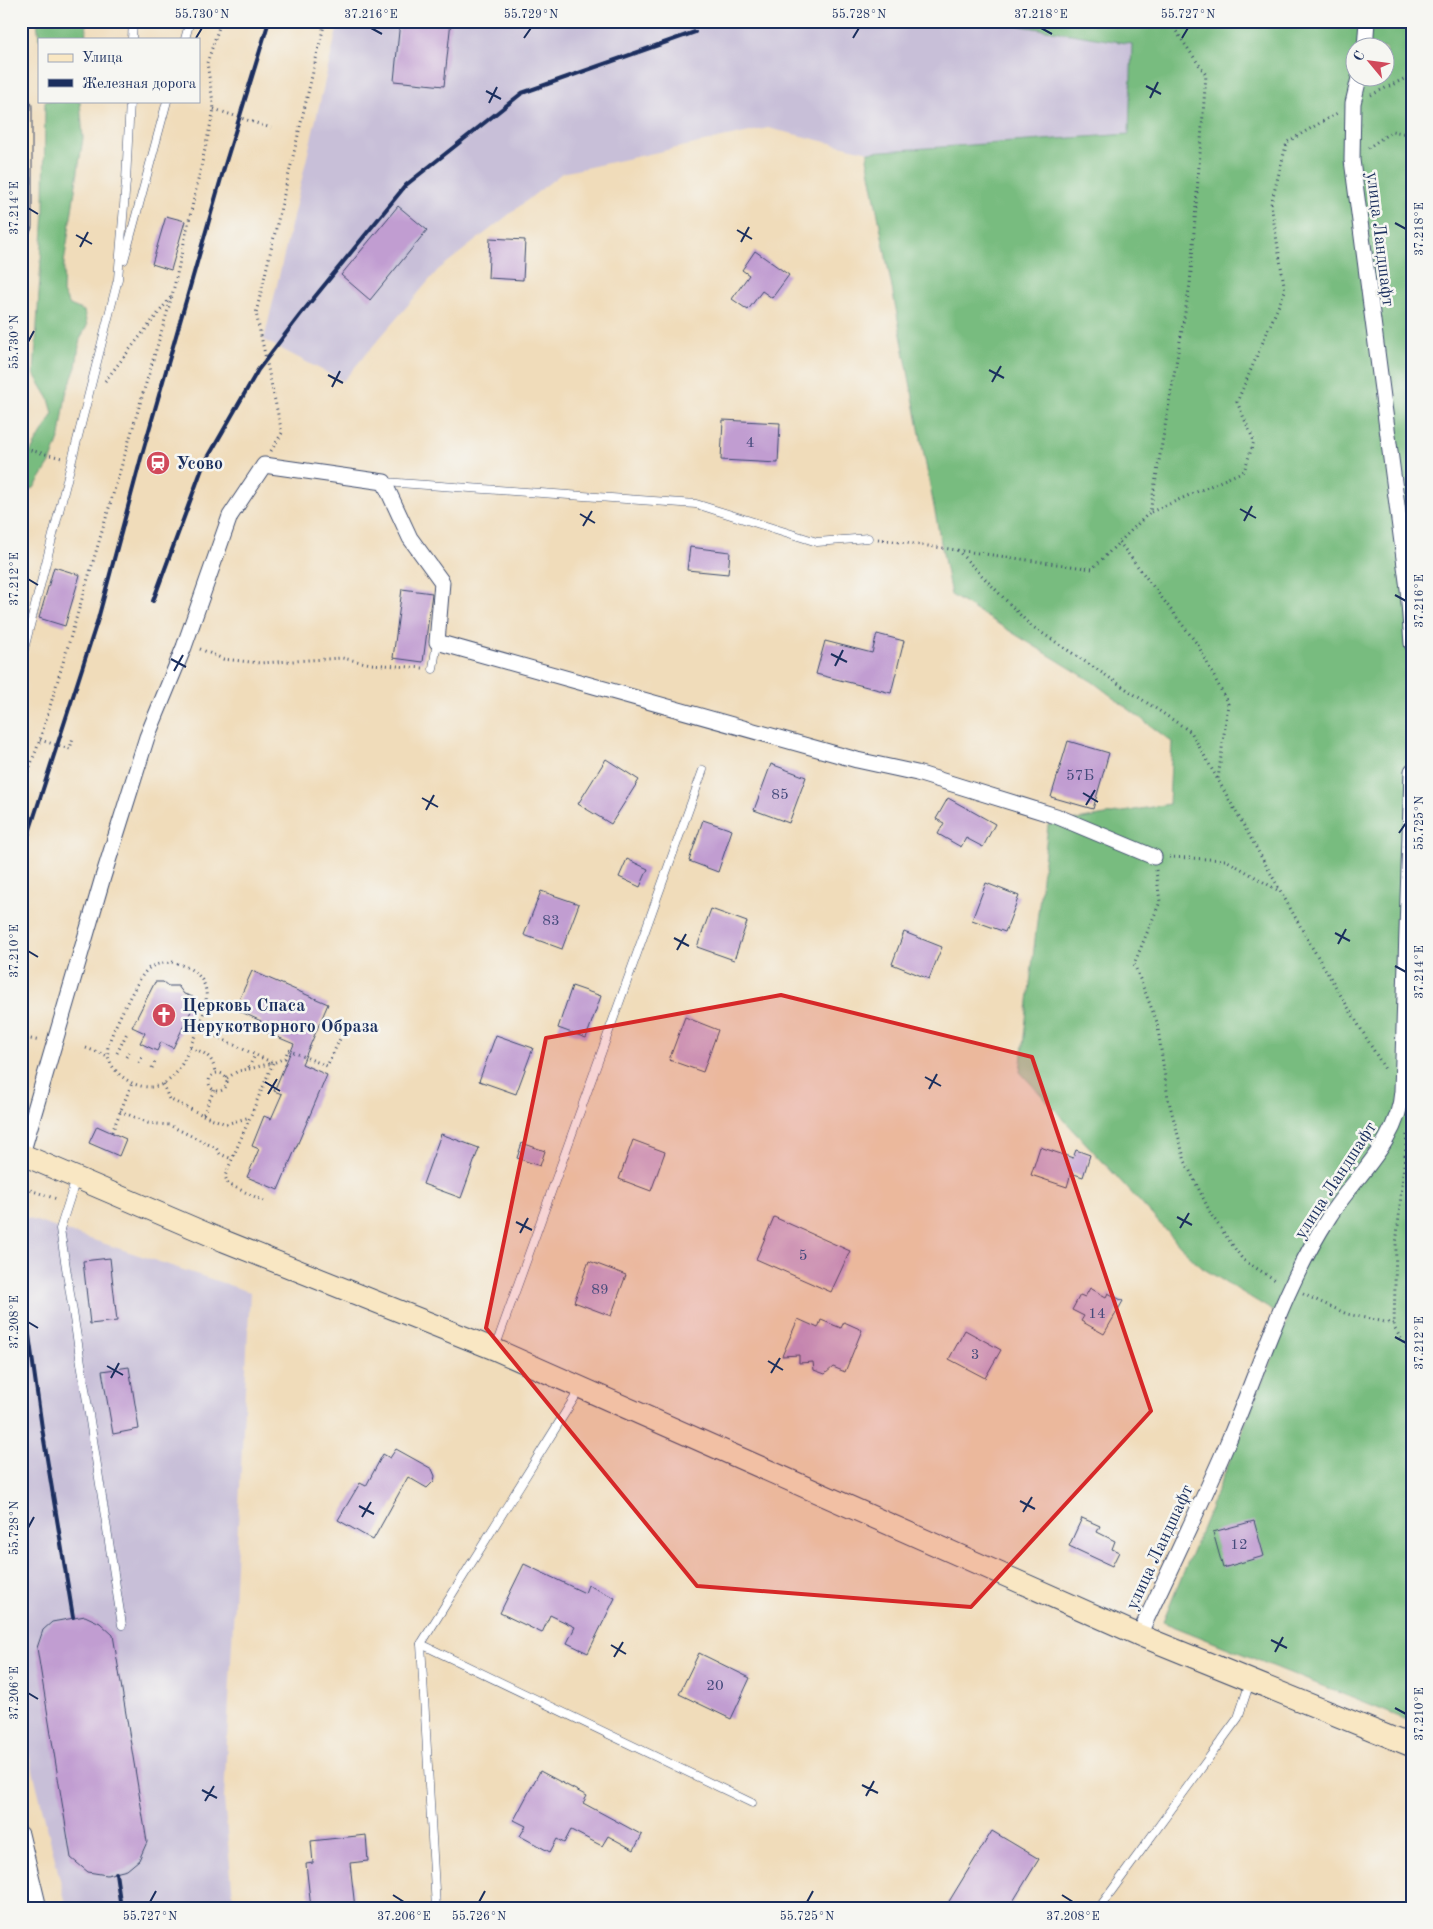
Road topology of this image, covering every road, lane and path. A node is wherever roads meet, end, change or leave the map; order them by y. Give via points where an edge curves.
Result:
1 (133, 21) edge
2 (190, 21) edge
3 (220, 21) edge
4 (326, 21) edge
5 (1169, 21) edge
6 (1367, 21) edge
7 (132, 38) edge
8 (185, 38) edge
9 (1366, 38) edge
10 (1412, 75) edge
11 (1356, 88) edge
12 (130, 102) edge
13 (167, 102) edge
14 (1352, 103) junction
15 (21, 108) edge
16 (214, 109) junction
17 (272, 128) dead end
18 (1412, 134) edge
19 (1352, 160) junction
20 (21, 226) edge
21 (118, 278) junction
22 (172, 296) junction
23 (86, 405) junction
24 (21, 448) edge
25 (72, 460) junction
26 (264, 465) junction
27 (384, 482) junction
28 (1150, 512) junction
29 (868, 538) joint
30 (1119, 542) junction
31 (957, 550) junction
32 (25, 632) edge
33 (437, 642) junction
34 (186, 643) junction
35 (1412, 644) edge
36 (21, 661) edge
37 (433, 669) joint
38 (73, 737) dead end
39 (40, 740) junction
40 (703, 770) dead end
41 (1412, 771) edge
42 (1218, 780) junction
43 (21, 790) edge
44 (1154, 857) junction
45 (1281, 892) junction
46 (347, 1024) dead end
47 (198, 1028) junction
48 (127, 1033) dead end
49 (190, 1047) junction
50 (86, 1048) dead end
51 (131, 1049) dead end
52 (117, 1053) dead end
53 (143, 1055) dead end
54 (255, 1055) junction
55 (108, 1056) junction
56 (126, 1057) dead end
57 (156, 1060) dead end
58 (139, 1063) dead end
59 (273, 1063) junction
60 (152, 1068) dead end
61 (248, 1069) junction
62 (1387, 1072) dead end
63 (215, 1073) junction
64 (227, 1078) junction
65 (132, 1083) junction
66 (163, 1084) junction
67 (214, 1090) junction
68 (120, 1111) junction
69 (203, 1115) junction
70 (250, 1117) junction
71 (112, 1132) dead end
72 (1407, 1134) dead end
73 (22, 1154) edge
74 (232, 1160) junction
75 (70, 1175) junction
76 (21, 1187) edge
77 (264, 1201) dead end
78 (1291, 1289) junction
79 (1394, 1324) junction
80 (494, 1350) junction
81 (1412, 1356) edge
82 (581, 1387) junction
83 (122, 1625) dead end
84 (1139, 1635) junction
85 (421, 1644) junction
86 (1250, 1682) junction
87 (1412, 1746) edge
88 (752, 1803) dead end
89 (21, 1834) edge
90 (39, 1908) edge
91 (436, 1908) edge
92 (1099, 1908) edge

1 - 7 lane
2 - 8 lane
3 - 16 path via 207,63
4 - 26 path via 256,313 282,432
5 - 28 path via 1206,75 1190,284
6 - 9 street
10 - 14 path
11 - 14 street, улица Ландшафт
12 - 21 lane
13 - 21 lane
14 - 19 street, улица Ландшафт
14 - 28 path via 1287,142 1270,204 1285,291 1238,402 1254,441 1244,471
15 - 20 street
16 - 17 path
16 - 22 path
18 - 19 path via 1392,131
19 - 35 street, улица Ландшафт via 1408,589
21 - 23 lane
22 - 23 path
22 - 39 path
23 - 25 lane
24 - 25 path
25 - 32 lane
26 - 27 street
26 - 34 street via 230,516
27 - 29 lane via 696,504 817,542
27 - 33 street via 410,538 442,582
28 - 30 path
29 - 31 path
30 - 31 path via 1092,569
30 - 42 path via 1198,645 1228,704
31 - 42 path via 1030,625 1191,732
32 - 36 lane
33 - 37 lane
33 - 44 street via 857,760 926,776 1056,816
34 - 37 path via 223,659 260,663 342,658
34 - 73 street via 147,737
38 - 39 path via 70,749
39 - 43 path
40 - 80 lane
41 - 78 street, улица Ландшафт via 1399,1113 1381,1149 1328,1217
42 - 45 path
44 - 45 path via 1226,860
44 - 78 path via 1160,902 1134,964 1156,1022 1168,1098 1185,1161 1212,1216 1243,1260
45 - 62 path
46 - 59 path via 327,1066 288,1050 285,1058
47 - 49 path
47 - 54 path
47 - 55 path via 208,1002 206,988 198,975 180,964 158,964 145,971 113,1033
48 - 52 path
49 - 63 path via 208,1055
49 - 66 path via 181,1067 172,1079
50 - 55 path
51 - 56 path
53 - 58 path
54 - 59 path
54 - 61 path
55 - 65 path via 119,1074
57 - 60 path
59 - 61 path
59 - 70 path
61 - 64 path
63 - 64 path
63 - 67 path via 209,1081
64 - 67 path via 224,1089
65 - 66 path via 144,1087
65 - 68 path
66 - 69 path via 169,1099
67 - 69 path
68 - 71 path
68 - 74 path via 148,1123 168,1125 216,1148
69 - 70 path via 226,1124
70 - 74 path
72 - 79 path via 1396,1246
73 - 75 street
74 - 77 path via 225,1176 228,1184
75 - 76 path via 57,1199
75 - 80 street
75 - 83 lane via 60,1228
78 - 79 path via 1347,1314
78 - 84 street, улица Ландшафт via 1227,1444
79 - 81 path
80 - 82 street
82 - 84 street
82 - 85 lane
84 - 86 street
85 - 88 lane
85 - 91 lane
86 - 87 street
86 - 92 lane via 1238,1718
89 - 90 street

